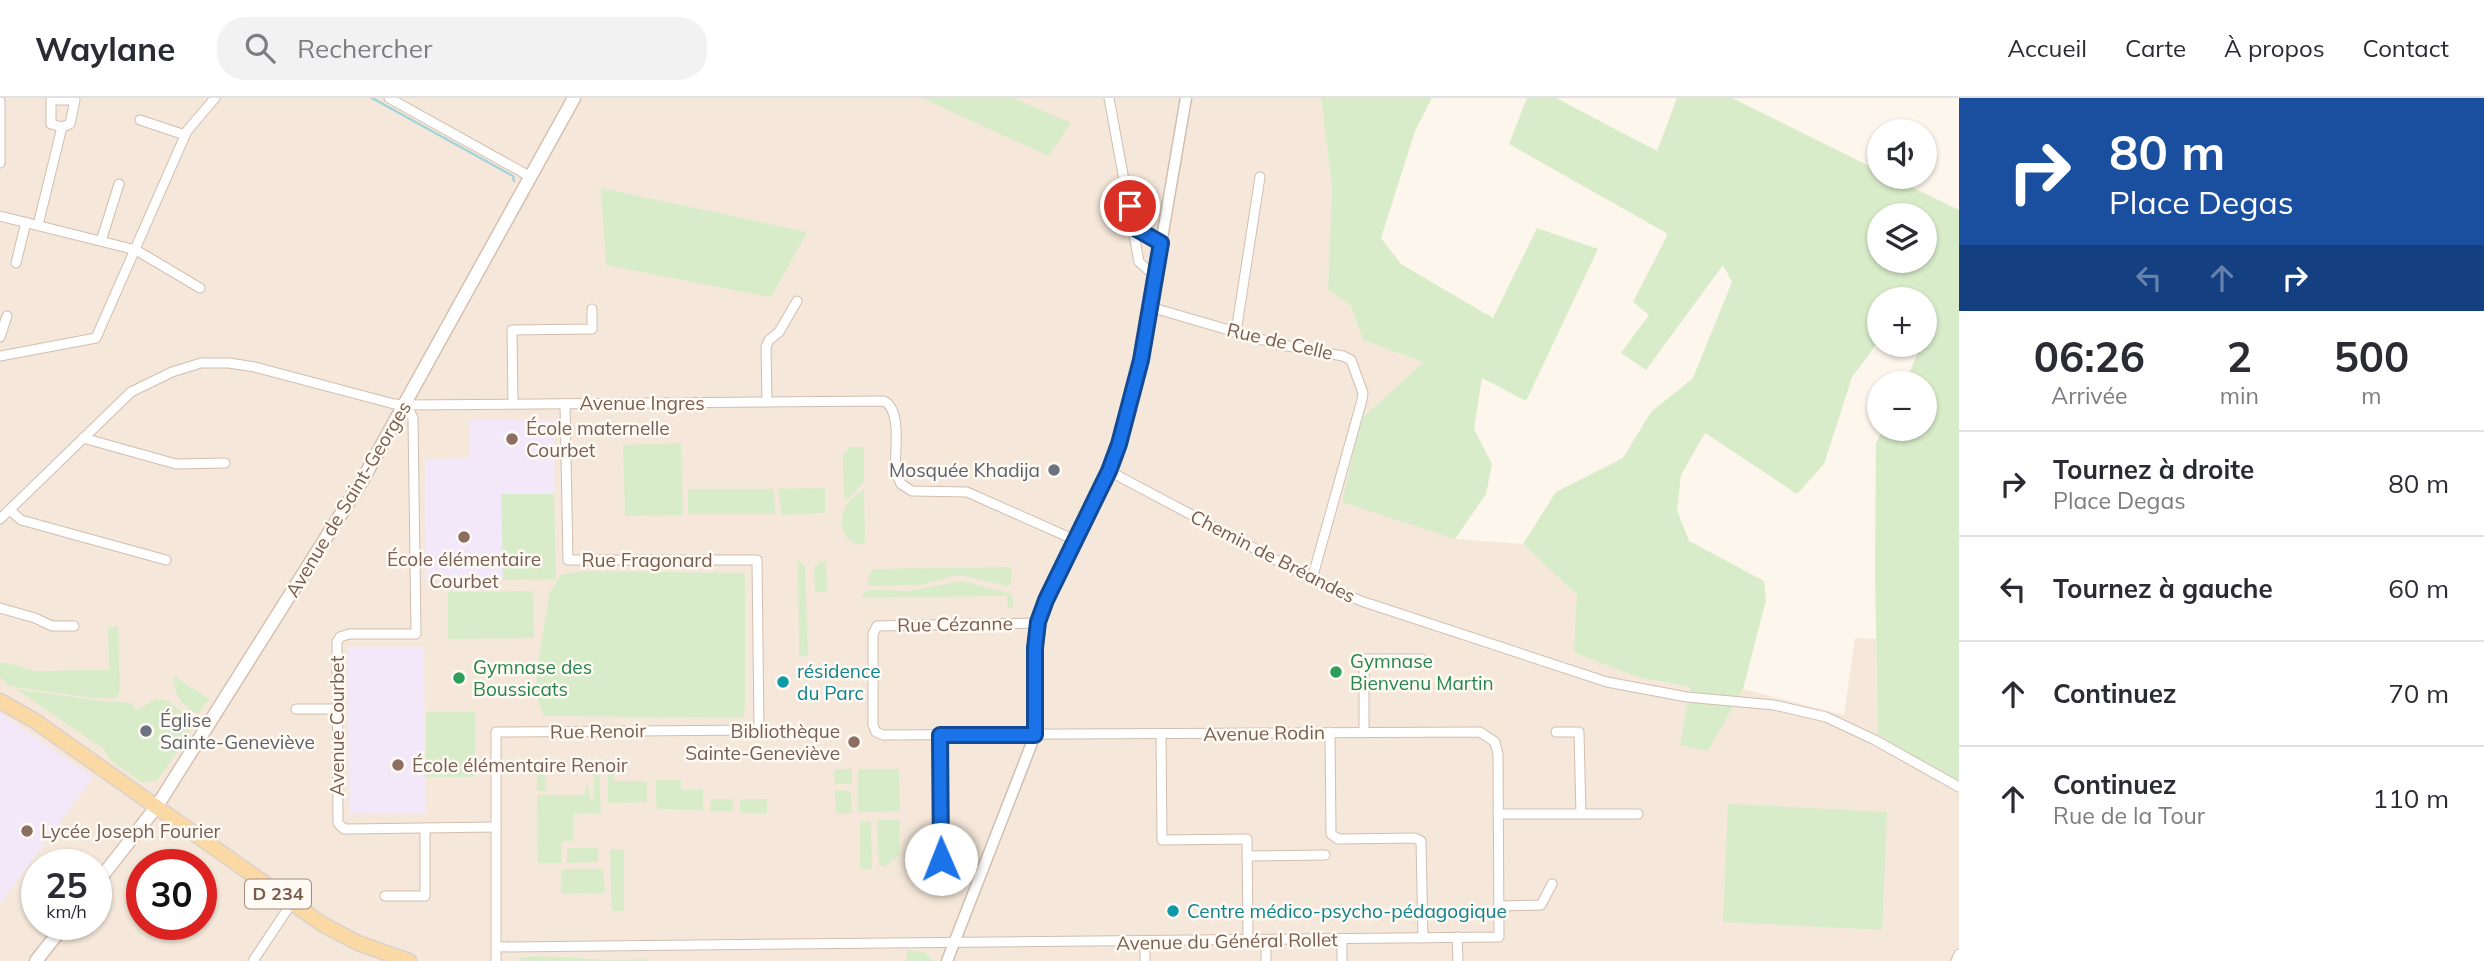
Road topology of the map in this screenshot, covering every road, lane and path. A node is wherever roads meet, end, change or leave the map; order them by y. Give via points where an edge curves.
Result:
1 (215, 98) edge
2 (389, 98) edge
3 (574, 98) edge
4 (1109, 98) edge
5 (1186, 98) edge
6 (0, 101) edge
7 (140, 120) dead end
8 (62, 127) dead end
9 (186, 135) junction
10 (0, 163) edge
11 (531, 177) junction
12 (1259, 177) dead end
13 (119, 184) dead end
14 (0, 215) edge
15 (26, 222) junction
16 (38, 225) junction
17 (1133, 227) junction
18 (100, 241) junction
19 (1161, 243) junction
20 (136, 250) junction
21 (16, 263) dead end
22 (1156, 277) junction
23 (200, 288) dead end
24 (797, 301) dead end
25 (1150, 307) junction
26 (592, 309) dead end
27 (7, 316) dead end
28 (1236, 332) junction
29 (0, 337) edge
30 (0, 356) edge
31 (766, 402) junction
32 (513, 404) junction
33 (565, 404) junction
34 (406, 405) junction
35 (83, 438) junction
36 (225, 463) dead end
37 (1109, 471) junction
38 (10, 510) junction
39 (0, 519) edge
40 (1075, 540) junction
41 (757, 560) joint
42 (166, 561) dead end
43 (1312, 579) junction
44 (0, 608) edge
45 (1038, 622) junction
46 (74, 626) dead end
47 (1422, 659) dead end
48 (0, 701) edge
49 (296, 709) dead end
50 (337, 709) junction
51 (1364, 731) junction
52 (1330, 732) junction
53 (1556, 732) dead end
54 (1161, 734) junction
55 (940, 735) junction
56 (1035, 735) junction
57 (1959, 787) edge
58 (157, 806) junction
59 (1498, 814) junction
60 (1581, 814) junction
61 (1638, 814) dead end
62 (496, 827) junction
63 (425, 828) junction
64 (1325, 855) dead end
65 (1247, 856) junction
66 (112, 864) edge
67 (942, 882) dead end
68 (1552, 884) dead end
69 (385, 896) dead end
70 (291, 904) junction
71 (1499, 906) junction
72 (1457, 937) junction
73 (1423, 938) junction
74 (52, 940) edge
75 (1266, 940) junction
76 (1342, 940) junction
77 (1248, 941) junction
78 (1145, 942) junction
79 (955, 943) junction
80 (497, 947) junction
81 (1959, 954) edge
82 (36, 961) edge
83 (253, 961) edge
84 (409, 961) edge
85 (496, 961) edge
86 (947, 961) edge
87 (1145, 961) edge
88 (1266, 961) edge
89 (1342, 961) edge
90 (1458, 961) edge
91 (1956, 961) edge

1 - 9 street
2 - 11 street
3 - 11 main road, Avenue de Saint-Georges
4 - 17 street
5 - 19 street
6 - 10 street
7 - 9 street
8 - 16 street
9 - 20 street
11 - 34 main road, Avenue de Saint-Georges
12 - 28 street
13 - 18 street
14 - 15 street
15 - 16 street
15 - 21 street
16 - 18 street
17 - 19 street
17 - 22 street via 1139,261
18 - 20 street
19 - 22 street
20 - 23 street
20 - 30 street via 96,338
22 - 25 street
24 - 31 street via 766,347
25 - 28 street, Rue de Celle
25 - 37 street via 1138,376
26 - 32 street via 592,329 512,330
27 - 29 street
28 - 43 street, Rue de Celle via 1343,356 1351,360 1363,393
31 - 33 street, Avenue Ingres
31 - 40 street, Avenue Ingres via 878,400 889,404 894,412 895,470 906,489 967,492
32 - 33 street, Avenue Ingres
32 - 34 street, Avenue Ingres
33 - 41 street, Rue Fragonard via 568,560
34 - 35 street, Avenue Ingres via 255,368 201,363 131,392
34 - 50 street, Avenue Courbet via 413,418 416,634 340,637 336,647
34 - 58 main road, Avenue de Saint-Georges
35 - 36 street via 176,464
35 - 38 street, Avenue Ingres
37 - 40 street
37 - 43 street, Chemin de Bréandes
38 - 39 street, Avenue Ingres
38 - 42 street via 21,520
40 - 45 street
41 - 62 street, Rue Renoir via 759,730 496,732
43 - 57 street, Chemin de Bréandes via 1361,601 1558,668 1643,690 1815,714 1845,724
44 - 46 street via 52,626
45 - 55 street, Rue Cézanne via 875,628 876,732
45 - 56 street
47 - 51 street via 1364,659
48 - 58 main road, D 234
49 - 50 street
50 - 63 street, Avenue Courbet via 341,827
51 - 52 street, Avenue Rodin
51 - 59 street, Avenue Rodin via 1474,731 1491,738 1498,754
52 - 54 street, Avenue Rodin
52 - 73 street via 1331,834 1338,839 1421,841
53 - 60 street via 1579,732
54 - 56 street, Avenue Rodin
54 - 65 street via 1162,840 1247,839
55 - 56 street, Avenue Rodin
55 - 67 street
56 - 79 street
58 - 66 main road, Avenue de Saint-Georges
58 - 70 main road, D 234
59 - 60 street
59 - 71 street
60 - 61 street
62 - 63 street, Avenue Courbet
62 - 80 street, Rue Renoir
63 - 69 street via 425,896
64 - 65 street
65 - 77 street
68 - 71 street via 1541,905
70 - 83 street
70 - 84 main road, D 234 via 340,934
71 - 72 street, Avenue du Général Rollet via 1499,937
72 - 73 street, Avenue du Général Rollet
72 - 90 street
73 - 76 street, Avenue du Général Rollet
74 - 82 main road
75 - 76 street, Avenue du Général Rollet
75 - 77 street, Avenue du Général Rollet
75 - 88 street
76 - 89 street
77 - 78 street, Avenue du Général Rollet
78 - 79 street, Avenue du Général Rollet
78 - 87 street
79 - 80 street, Avenue du Général Rollet
79 - 86 street
80 - 85 street, Rue Renoir
81 - 91 street

